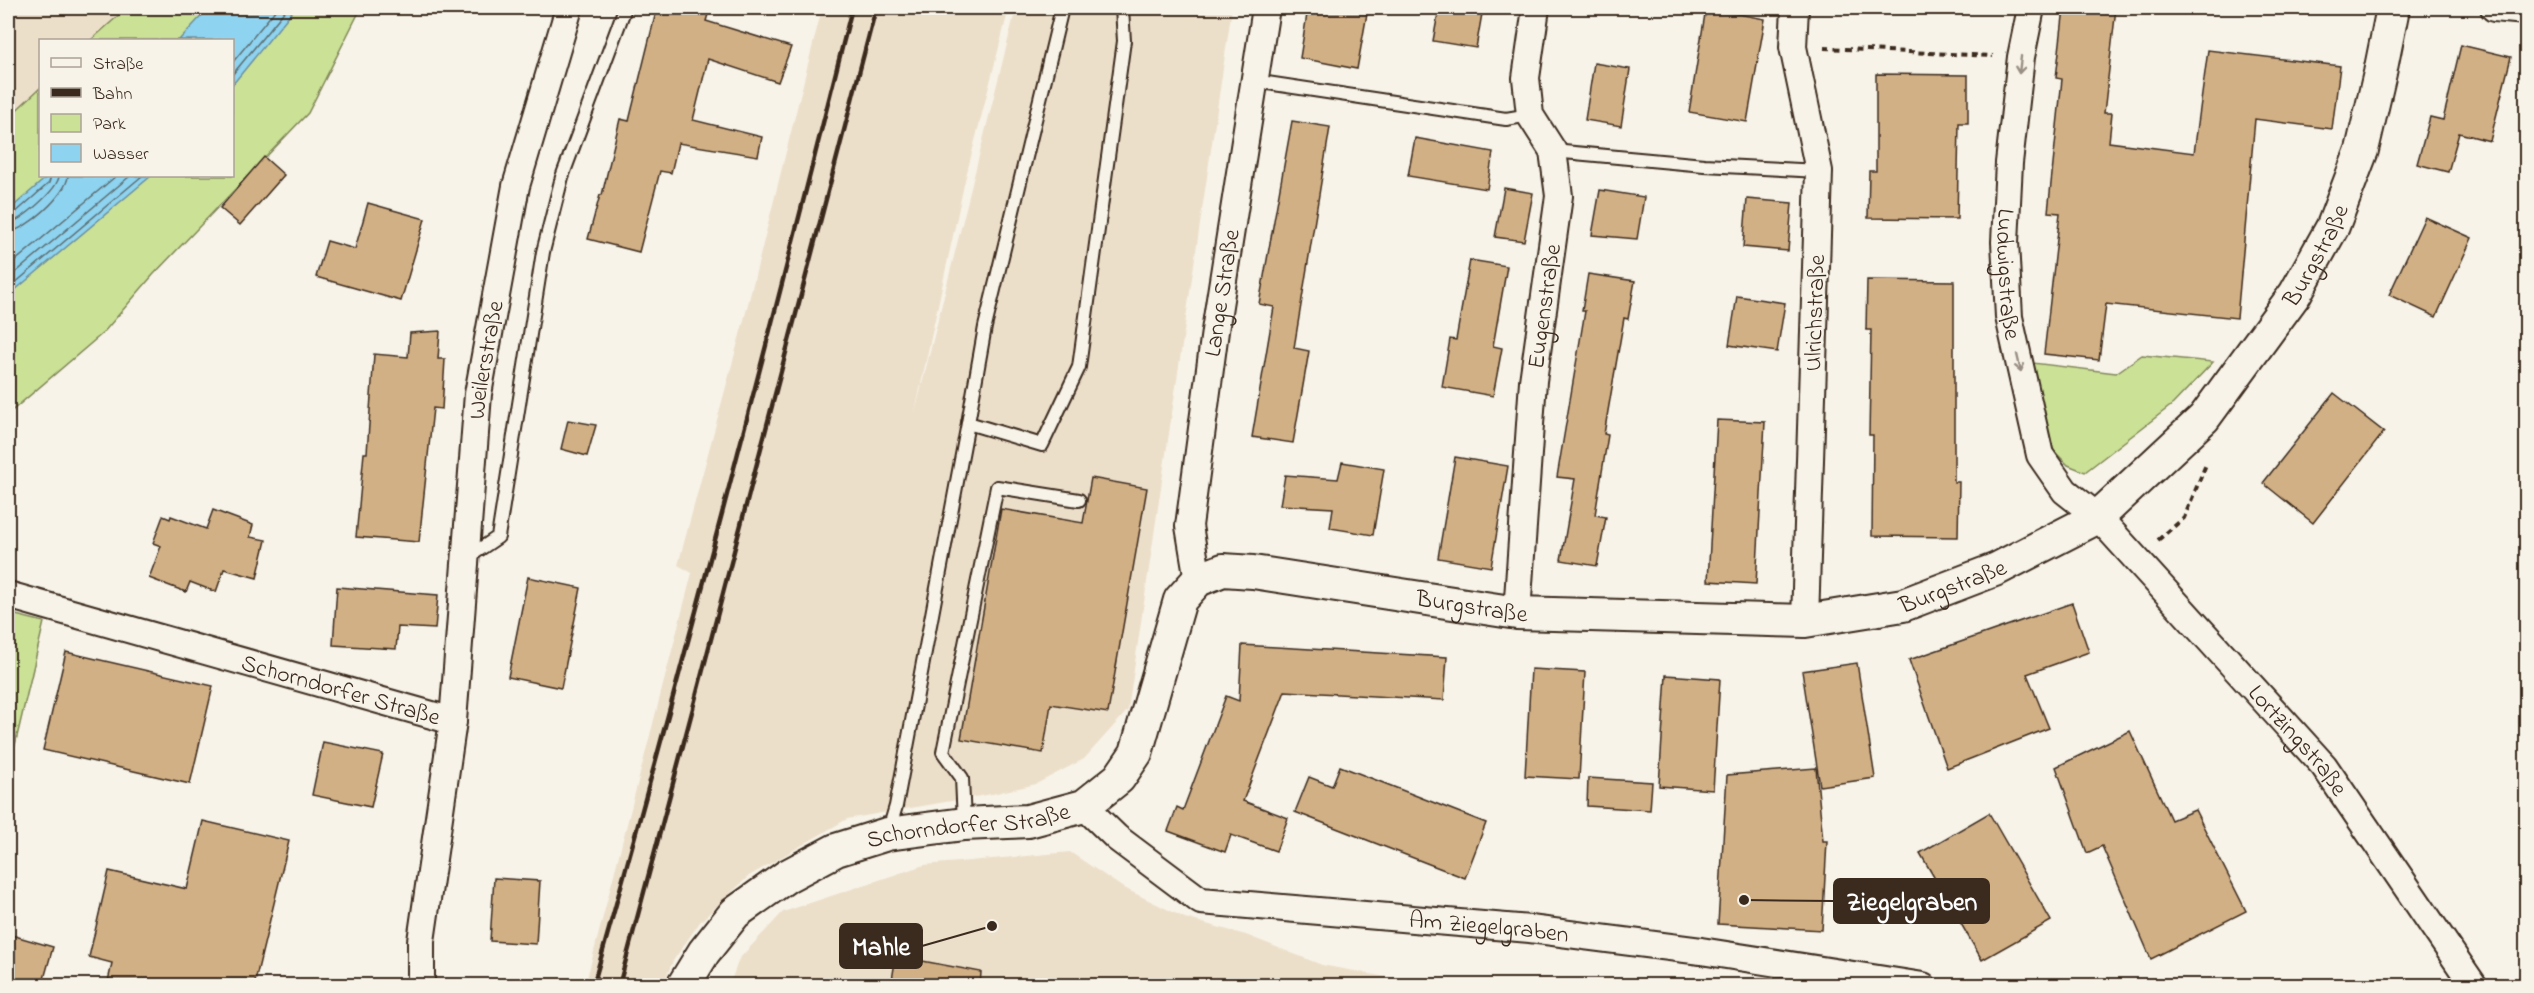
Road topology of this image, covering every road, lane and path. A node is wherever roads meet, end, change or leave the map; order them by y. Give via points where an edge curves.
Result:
1 (569, 8) edge
2 (625, 8) edge
3 (1062, 8) edge
4 (1122, 8) edge
5 (1266, 8) edge
6 (1536, 8) edge
7 (1795, 8) edge
8 (2031, 8) edge
9 (2392, 8) edge
10 (2494, 8) edge
11 (2526, 11) edge
12 (1793, 47) junction
13 (2021, 57) junction
14 (1254, 81) junction
15 (1530, 115) junction
16 (1553, 151) junction
17 (1819, 171) junction
18 (968, 423) junction
19 (1079, 500) dead end
20 (2098, 517) junction
21 (465, 559) junction
22 (1198, 580) junction
23 (8, 594) edge
24 (1517, 613) junction
25 (1805, 621) junction
26 (453, 721) junction
27 (1084, 806) junction
28 (964, 824) junction
29 (887, 834) junction
30 (2473, 985) edge
31 (421, 986) edge
32 (683, 986) edge
33 (1923, 986) edge

1 - 21 street, Weilerstraße via 516,186 478,394
2 - 21 lane via 562,177 543,252 498,537
3 - 18 lane via 985,327
4 - 18 lane via 1124,41 1078,367 1042,445
5 - 14 street, Lange Straße
6 - 15 street, Eugenstraße via 1526,78
7 - 12 street, Ulrichstraße
8 - 13 street, Ludwigstraße
9 - 20 street, Burgstraße via 2362,150 2333,226 2295,294 2204,418
10 - 11 street
12 - 13 path
12 - 17 street, Ulrichstraße
13 -> 20 street, Ludwigstraße via 2005,242 2009,316 2040,455 2065,491
14 - 15 lane via 1506,119
14 - 22 street, Lange Straße via 1189,526
15 - 16 street, Eugenstraße
16 - 17 lane
16 - 24 street, Eugenstraße via 1559,196 1533,381
17 - 25 street, Ulrichstraße
18 - 29 lane
19 - 28 lane via 997,487 944,752 962,778
20 - 25 street, Burgstraße via 1997,569 1903,605
20 - 30 street, Lortzingstraße via 2324,766
21 - 26 street, Weilerstraße
22 - 24 street, Burgstraße via 1223,570 1253,572
22 - 27 street, Schorndorfer Straße via 1180,600 1136,753 1119,778
23 - 26 street, Schorndorfer Straße
24 - 25 street, Burgstraße
26 - 31 street, Schorndorfer Straße via 421,941
27 - 28 street, Schorndorfer Straße via 1028,821
27 - 33 street, Am Ziegelgraben via 1117,838 1201,901 1530,929
28 - 29 street, Schorndorfer Straße
29 - 32 street, Schorndorfer Straße via 836,850 787,876 735,913

